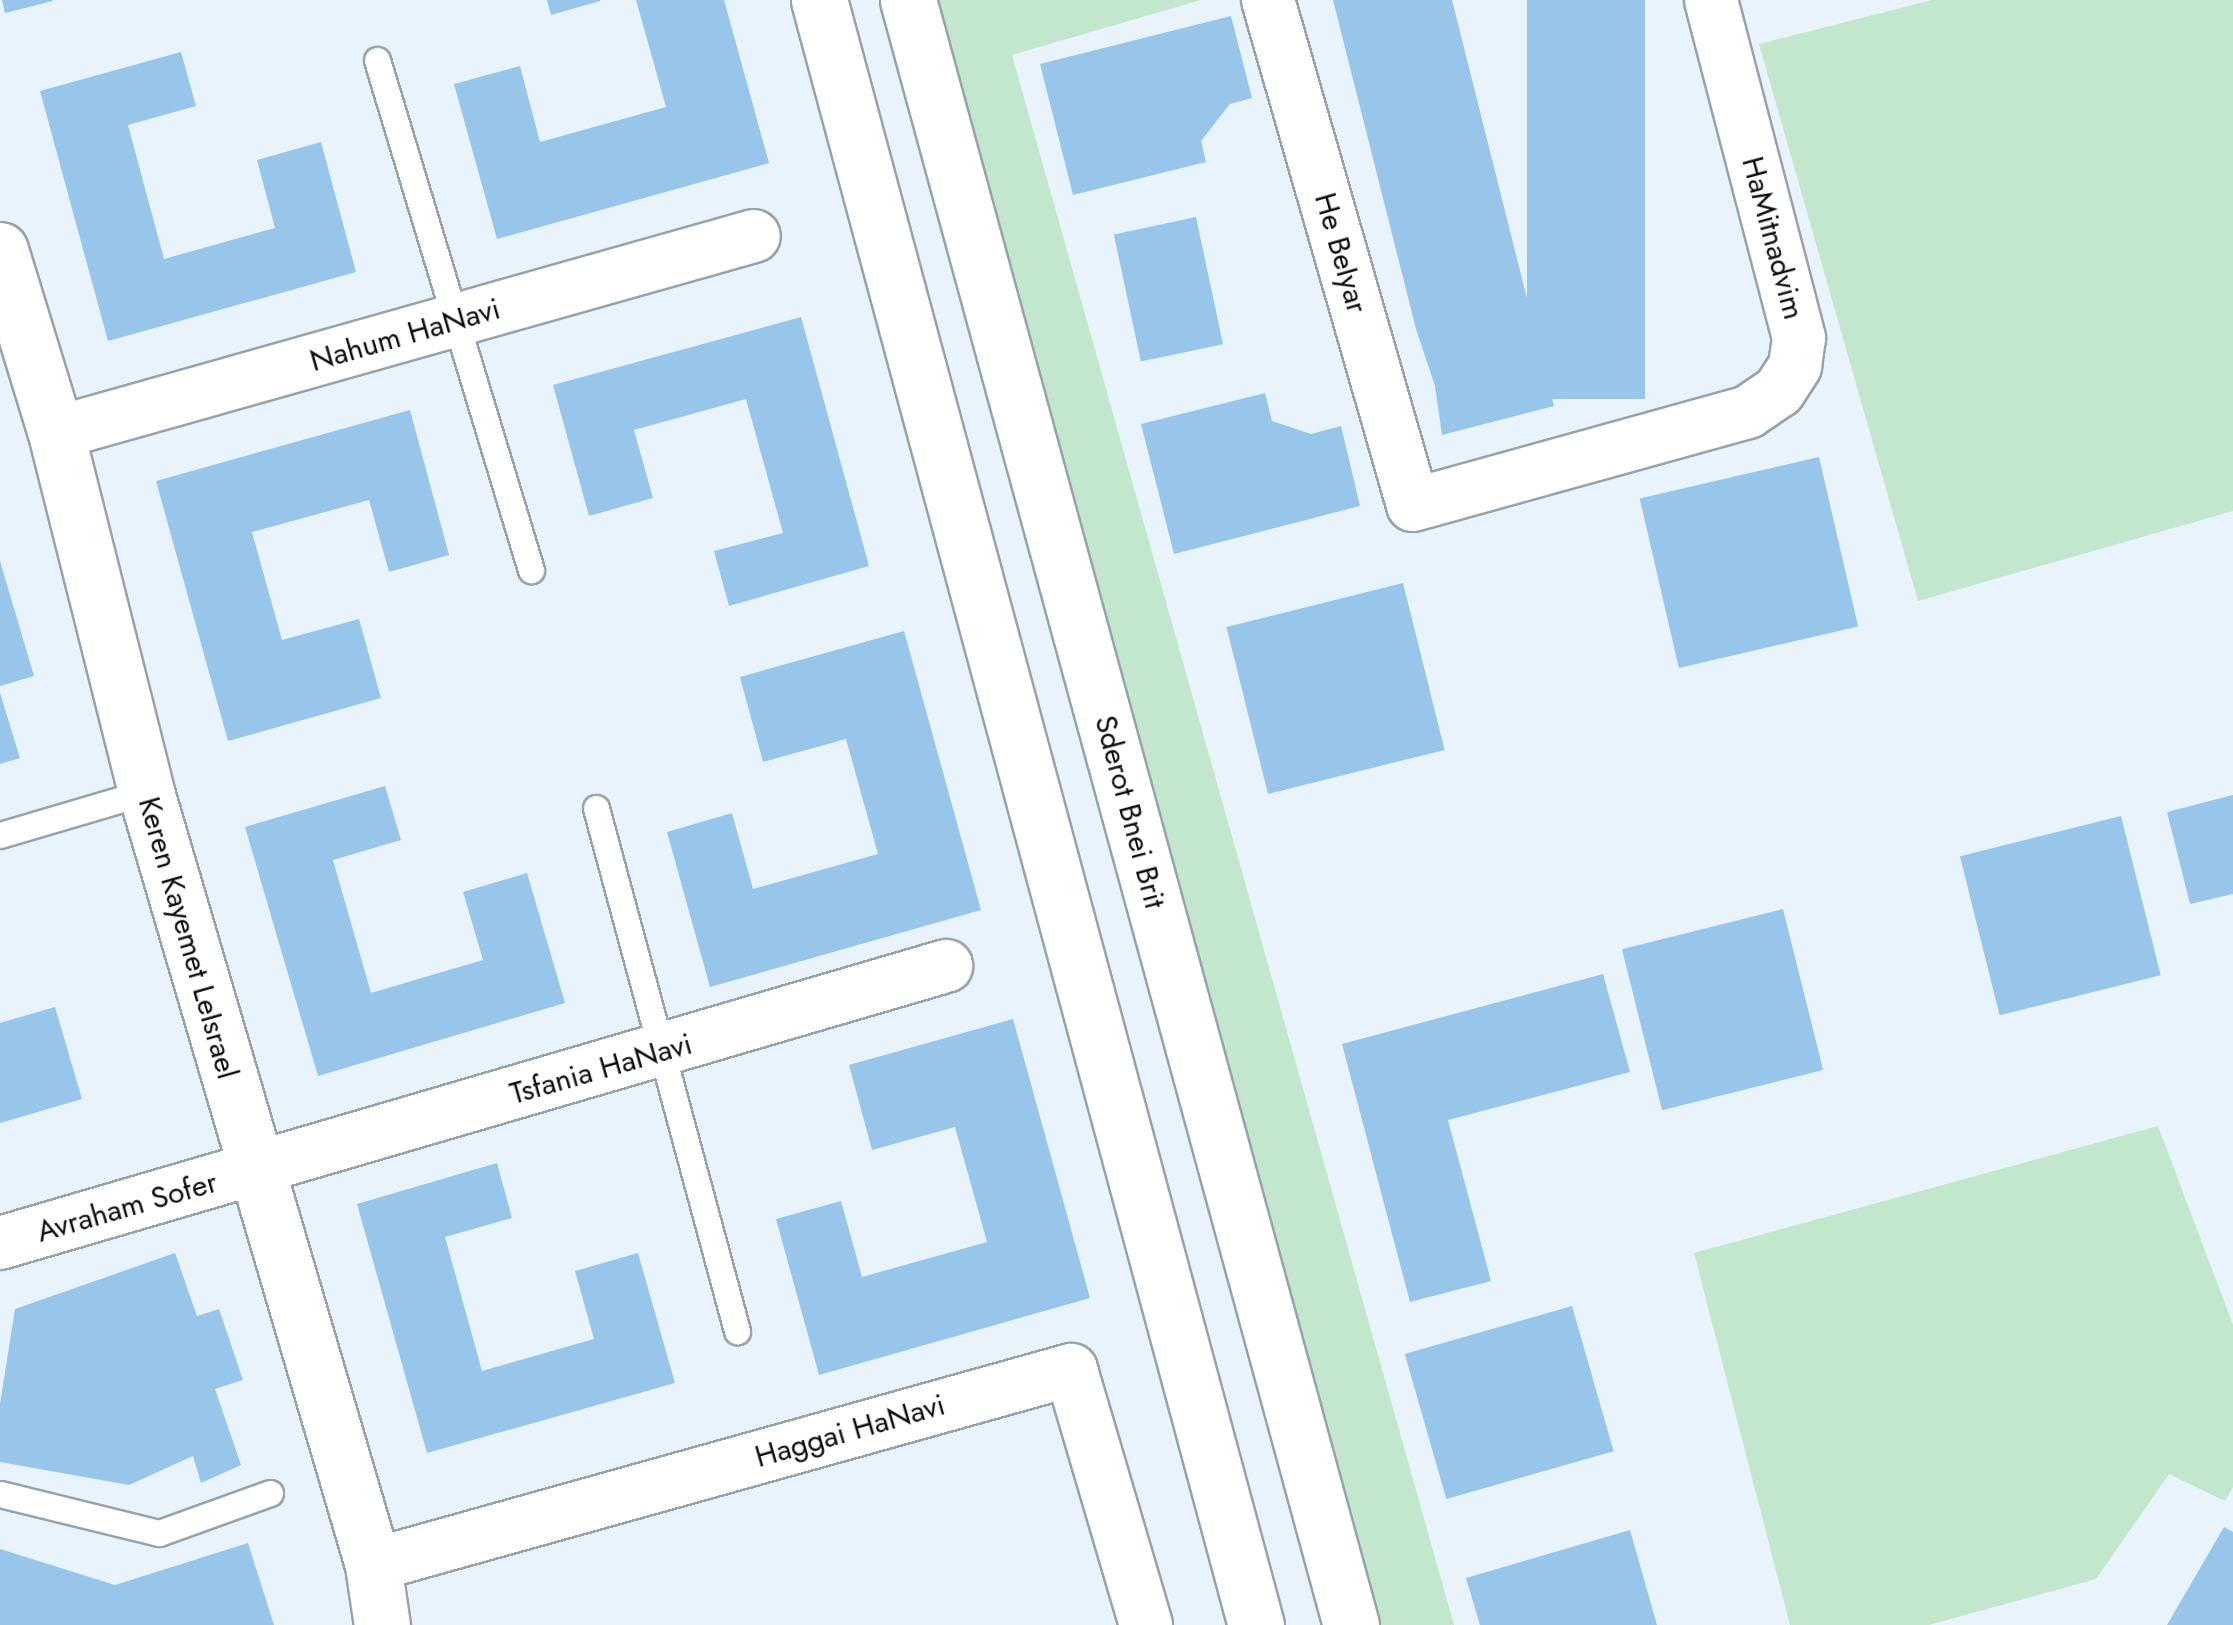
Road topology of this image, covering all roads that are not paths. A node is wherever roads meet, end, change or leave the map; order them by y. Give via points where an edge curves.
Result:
1 (820, 0) edge
2 (908, 0) edge
3 (1268, 0) edge
4 (1711, 0) edge
5 (377, 60) dead end
6 (754, 236) dead end
7 (0, 250) edge
8 (457, 321) junction
9 (56, 433) junction
10 (1413, 505) joint
11 (531, 570) dead end
12 (146, 792) junction
13 (596, 808) dead end
14 (0, 835) edge
15 (946, 966) dead end
16 (659, 1053) junction
17 (254, 1170) junction
18 (0, 1243) edge
19 (736, 1331) dead end
20 (270, 1493) dead end
21 (0, 1494) edge
22 (373, 1565) junction
23 (382, 1625) edge
24 (1146, 1625) edge
25 (1256, 1625) edge
26 (1351, 1625) edge

1 - 25 main road
2 - 26 main road, Sderot Bnei Brit
3 - 10 street, He BeIyar
4 - 10 street, HaMitnadvim via 1799,338 1795,366 1780,391 1748,412
5 - 8 lane
6 - 8 street, Nahum HaNavi
7 - 9 main road, Keren Kayemet LeIsrael
8 - 9 street, Nahum HaNavi
8 - 11 lane
9 - 12 main road, Keren Kayemet LeIsrael
12 - 14 lane
12 - 17 main road, Keren Kayemet LeIsrael
13 - 16 lane
15 - 16 street, Tsfania HaNavi
16 - 17 street, Tsfania HaNavi
16 - 19 lane
17 - 18 street, Avraham Sofer
17 - 22 main road, Keren Kayemet LeIsrael
20 - 21 lane via 159,1533
22 - 23 main road, Keren Kayemet LeIsrael
22 - 24 street, Haggai HaNavi via 1071,1370

